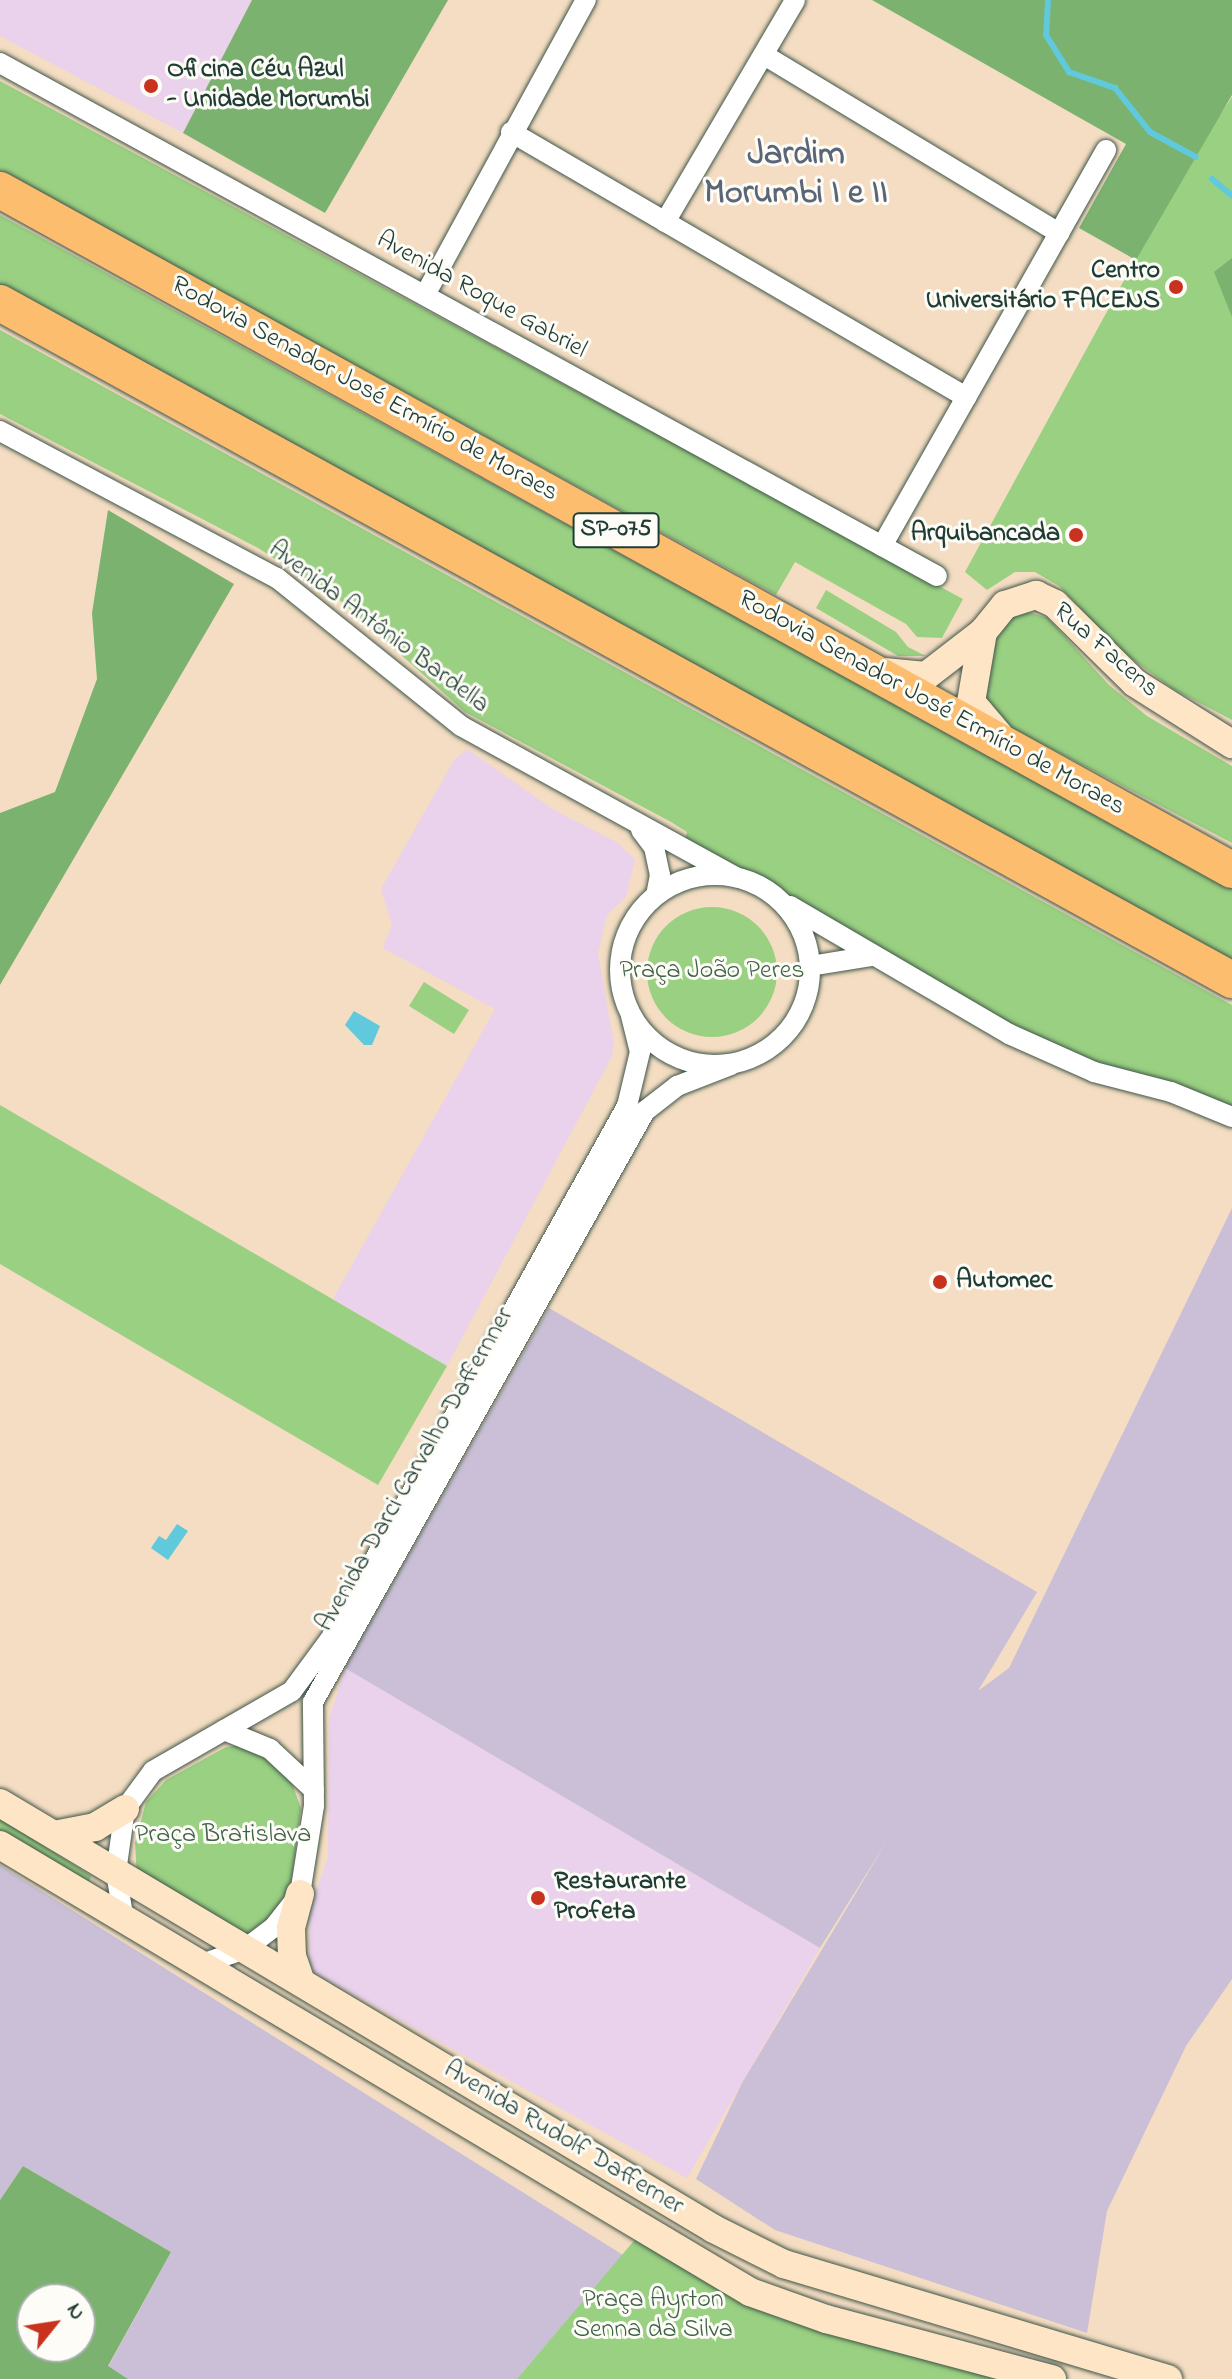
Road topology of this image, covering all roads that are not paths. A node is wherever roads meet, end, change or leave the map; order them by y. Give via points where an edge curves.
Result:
1 (586, 0) edge
2 (795, 0) edge
3 (764, 55) junction
4 (0, 63) edge
5 (511, 132) junction
6 (1106, 150) dead end
7 (0, 190) edge
8 (665, 222) junction
9 (1059, 233) junction
10 (425, 295) junction
11 (0, 303) edge
12 (966, 397) junction
13 (0, 431) edge
14 (882, 546) junction
15 (937, 576) dead end
16 (983, 632) junction
17 (851, 661) junction
18 (1232, 744) edge
19 (1028, 760) junction
20 (638, 827) junction
21 (1232, 870) edge
22 (736, 877) junction
23 (656, 895) junction
24 (777, 898) junction
25 (872, 956) junction
26 (810, 966) junction
27 (1232, 980) edge
28 (631, 1016) junction
29 (731, 1065) junction
30 (1232, 1117) edge
31 (522, 1319) junction
32 (224, 1730) junction
33 (314, 1790) junction
34 (0, 1803) edge
35 (125, 1809) junction
36 (54, 1835) junction
37 (0, 1845) edge
38 (116, 1872) junction
39 (300, 1894) junction
40 (124, 1921) junction
41 (245, 1949) junction
42 (202, 1964) junction
43 (301, 1982) junction
44 (1052, 2379) edge
45 (1165, 2379) edge

1 - 5 street
2 - 3 street
3 - 8 street
3 - 9 street
4 - 10 street, Avenida Roque Gabriel
5 - 8 street
5 - 10 street
6 - 9 street
7 - 17 highway, Rodovia Senador José Ermírio de Moraes / SP-075
8 - 12 street
9 - 12 street
10 - 14 street, Avenida Roque Gabriel
11 - 27 highway
12 - 14 street
13 - 20 street, Avenida Antônio Bardella via 277,578 461,726
14 - 15 street, Avenida Roque Gabriel
16 - 17 main road, Rua Facens via 919,677
16 - 18 main road, Rua Facens via 1005,605 1036,595 1055,604 1135,683
16 - 19 main road via 971,702 981,719
17 - 19 highway, Rodovia Senador José Ermírio de Moraes / SP-075
19 - 21 highway, Rodovia Senador José Ermírio de Moraes / SP-075
20 - 22 street, Avenida Antônio Bardella
20 - 23 street via 654,847 660,875
22 - 23 street via 680,881
22 - 24 street
23 - 28 street via 625,938 622,990
24 - 25 street
24 - 26 street via 794,918
25 - 26 street
25 - 30 street via 1009,1034 1094,1072 1171,1092
26 - 29 street via 797,1019 758,1056
28 - 29 street via 649,1039 673,1056 702,1065
28 - 31 street, Avenida Darci Carvalho Daffernner via 640,1052 627,1106
29 - 31 street, Avenida Darci Carvalho Daffernner via 677,1086 645,1111
31 - 32 street, Avenida Darci Carvalho Daffernner via 331,1638 292,1691
31 - 33 street, Avenida Darci Carvalho Daffernner via 313,1702
32 - 33 street via 270,1749
32 - 35 street, Avenida Darci Carvalho Daffernner via 153,1771
33 - 39 street, Avenida Darci Carvalho Daffernner
34 - 36 main road, Avenida Rudolf Dafferner
35 - 36 main road via 95,1827
35 - 38 street, Avenida Darci Carvalho Daffernner
36 - 38 main road, Avenida Rudolf Dafferner
37 - 40 main road, Avenida Rudolf Dafferner
38 - 40 street, Avenida Darci Carvalho Daffernner
38 - 41 main road, Avenida Rudolf Dafferner
39 - 41 street via 274,1927
39 - 43 main road via 291,1928 292,1956
40 - 42 main road, Avenida Rudolf Dafferner
41 - 42 street
41 - 43 main road, Avenida Rudolf Dafferner
42 - 44 main road, Avenida Rudolf Dafferner via 750,2292 826,2319
43 - 45 main road, Avenida Rudolf Dafferner via 714,2229 784,2264

